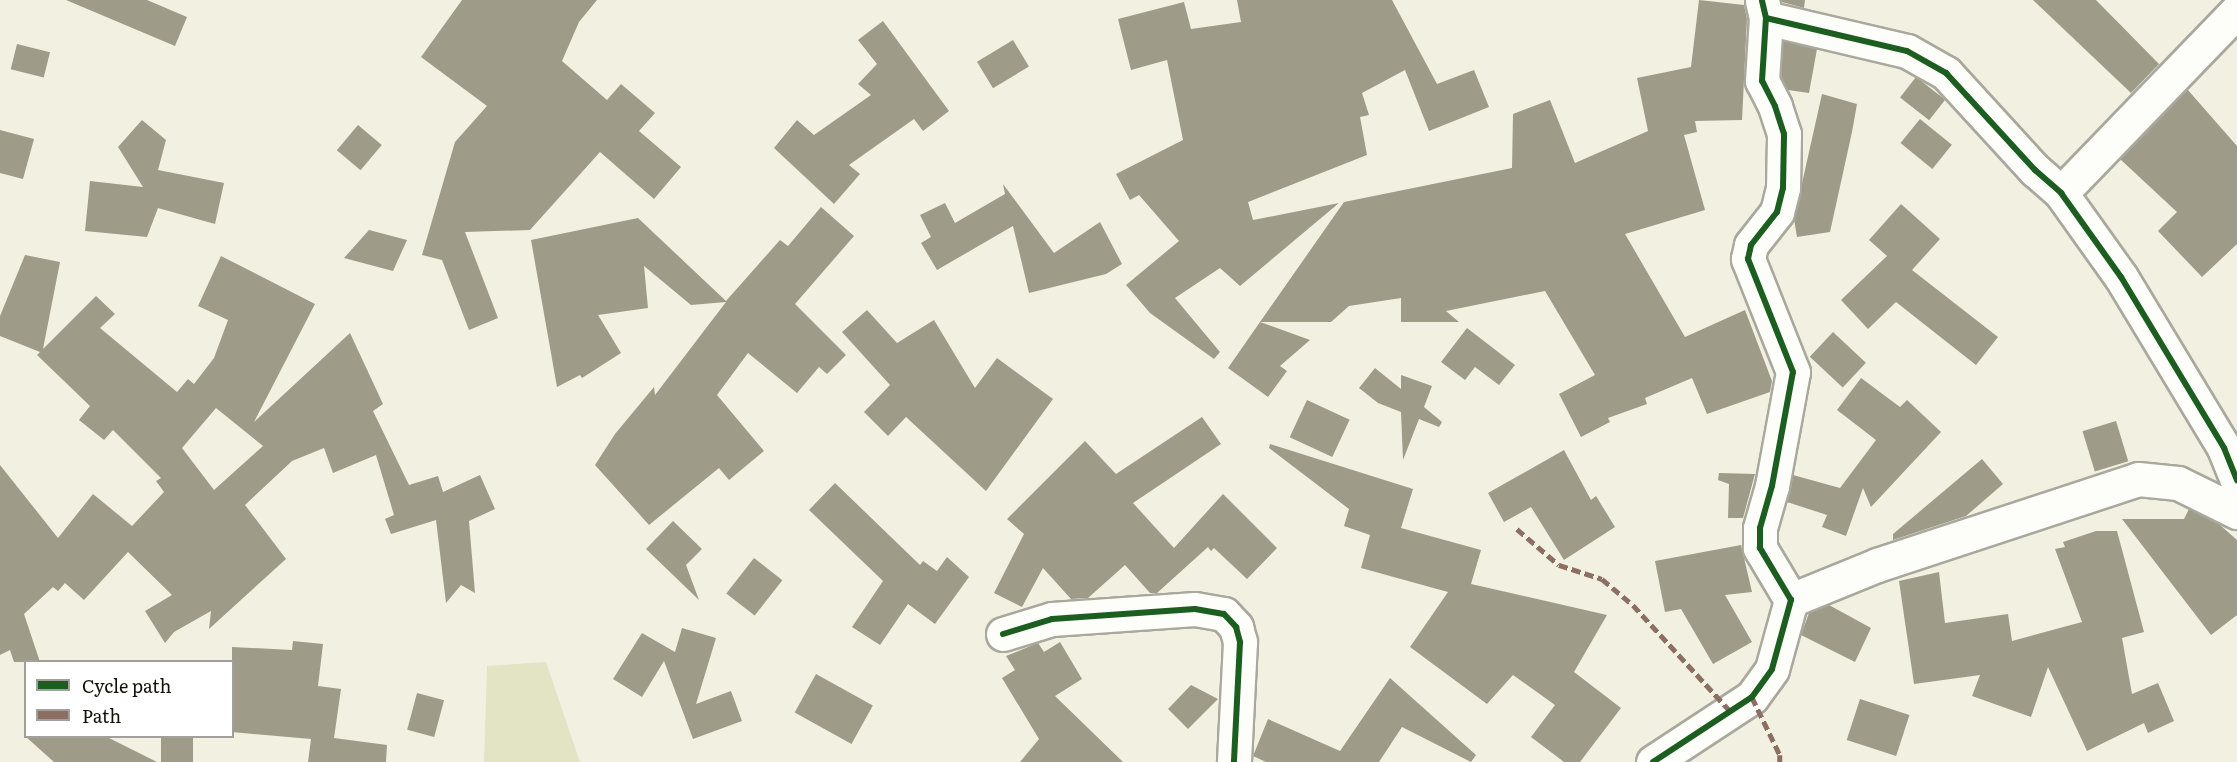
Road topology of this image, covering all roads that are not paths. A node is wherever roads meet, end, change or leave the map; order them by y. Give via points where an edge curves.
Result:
1 (1764, 9) edge
2 (2237, 11) edge
3 (2061, 193) junction
4 (2237, 480) edge
5 (2237, 512) edge
6 (1791, 600) junction
7 (1003, 634) dead end
8 (1234, 762) edge
9 (1653, 762) edge

1 - 3 street via 1907,51 1946,73
1 - 6 street via 1762,81 1784,134 1784,188 1777,212 1748,251 1793,372 1772,486 1760,528 1760,548
2 - 3 street
3 - 4 street via 2121,277 2224,448
5 - 6 street via 2178,483 2138,479 1877,565
6 - 9 street via 1772,669 1752,697
7 - 8 street via 1073,617 1195,609 1224,614 1236,627 1240,642

